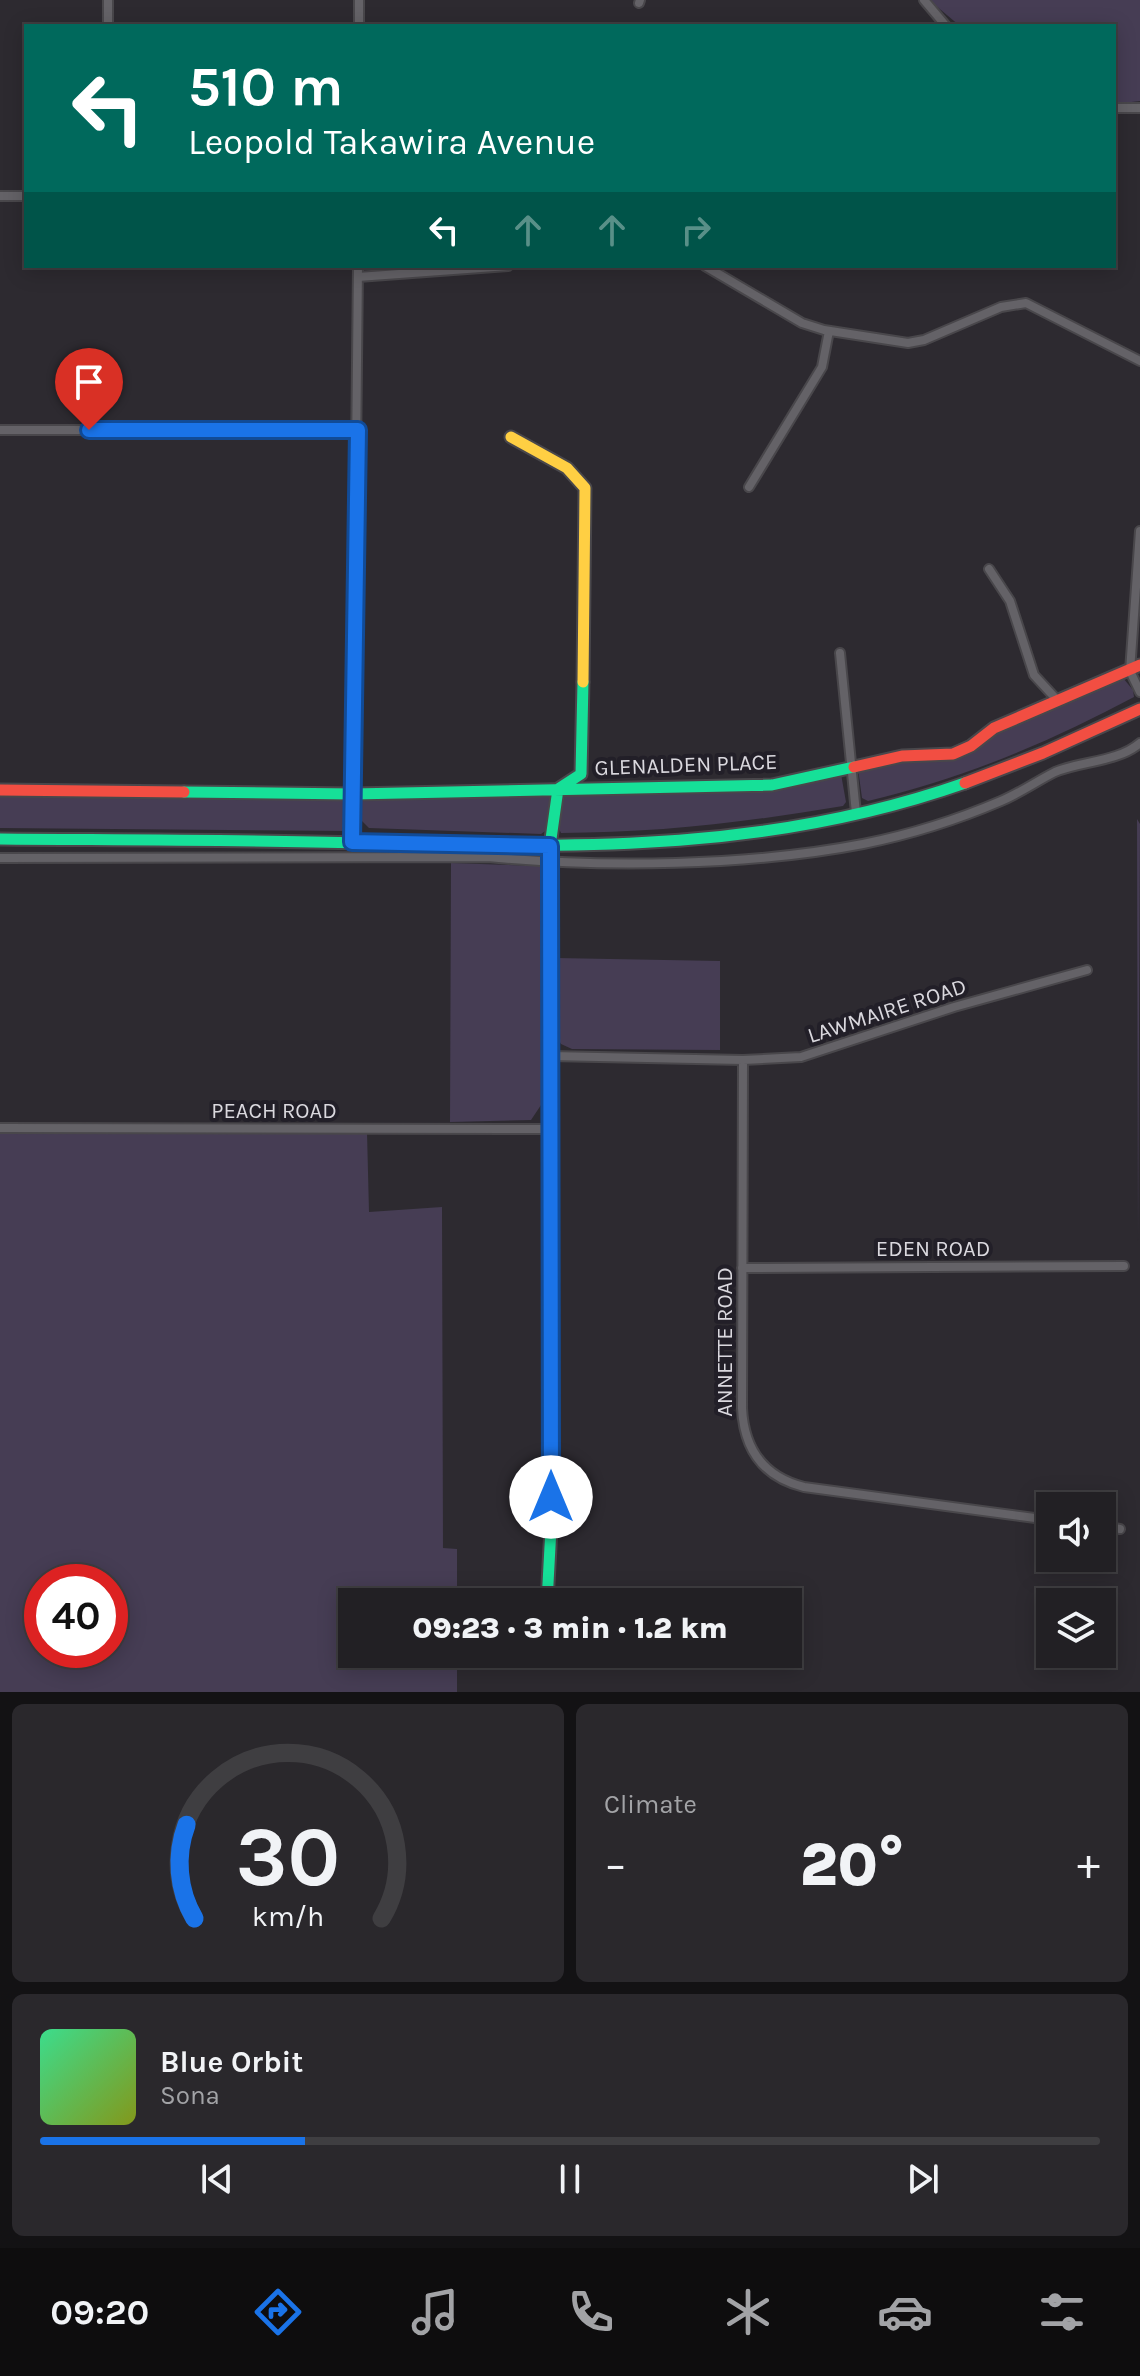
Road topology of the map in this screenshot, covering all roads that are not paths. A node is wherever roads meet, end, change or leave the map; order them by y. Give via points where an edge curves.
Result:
1 (108, 0) edge
2 (359, 0) edge
3 (924, 0) edge
4 (108, 24) edge
5 (359, 24) edge
6 (944, 24) edge
7 (1116, 108) edge
8 (1140, 108) edge
9 (0, 196) edge
10 (24, 196) edge
11 (358, 268) edge
12 (481, 268) edge
13 (708, 268) edge
14 (358, 277) junction
15 (829, 331) junction
16 (1140, 361) edge
17 (0, 430) edge
18 (358, 430) junction
19 (511, 437) dead end
20 (749, 487) dead end
21 (1140, 531) edge
22 (989, 569) dead end
23 (840, 653) dead end
24 (1135, 668) edge
25 (1140, 692) edge
26 (1058, 701) junction
27 (1140, 709) edge
28 (1140, 743) edge
29 (850, 769) junction
30 (558, 789) junction
31 (0, 790) edge
32 (353, 794) junction
33 (856, 813) junction
34 (0, 839) edge
35 (210, 841) junction
36 (352, 842) junction
37 (382, 843) junction
38 (414, 843) junction
39 (550, 846) junction
40 (195, 857) junction
41 (0, 858) edge
42 (380, 859) junction
43 (413, 859) junction
44 (551, 863) junction
45 (1087, 970) dead end
46 (550, 1056) junction
47 (743, 1060) junction
48 (0, 1128) edge
49 (548, 1129) junction
50 (1124, 1266) dead end
51 (742, 1268) junction
52 (1036, 1518) edge
53 (1116, 1528) edge
54 (1120, 1529) dead end
55 (548, 1588) edge

1 - 4 street
2 - 5 street
3 - 6 street
7 - 8 street
9 - 10 street
11 - 14 street
12 - 14 street
13 - 15 street via 802,323
14 - 18 street
15 - 16 street via 908,343 1001,307 1026,303
15 - 20 street via 822,367
17 - 18 street
18 - 32 street
19 - 30 main road via 527,441 573,471 583,480 587,495 581,774
21 - 24 street
22 - 26 street via 1010,601 1034,675
23 - 29 street
24 - 25 street
24 - 26 main road, GLENALDEN PLACE
26 - 29 main road, GLENALDEN PLACE via 994,728 953,754 902,756
27 - 33 main road via 1016,767
28 - 44 street via 1125,753 1054,773 999,802 863,844 767,856
29 - 30 main road, GLENALDEN PLACE via 772,785
29 - 33 street
30 - 32 main road, GLENALDEN PLACE
30 - 39 main road
31 - 32 main road, GLENALDEN PLACE
32 - 36 street
33 - 39 main road via 741,837
34 - 35 main road
35 - 36 main road
35 - 40 street
36 - 37 main road
37 - 38 main road
37 - 42 street
38 - 39 main road
38 - 43 street
39 - 44 main road
40 - 41 street
40 - 42 street
42 - 43 street
43 - 44 street via 488,857
44 - 46 main road
45 - 47 street, LAWMAIRE ROAD via 815,1053
46 - 47 street, LAWMAIRE ROAD
46 - 49 main road
47 - 51 street, ANNETTE ROAD
48 - 49 street, PEACH ROAD
49 - 55 main road
50 - 51 street, EDEN ROAD
51 - 52 street, ANNETTE ROAD via 743,1426 748,1445 771,1475 804,1487
53 - 54 street

